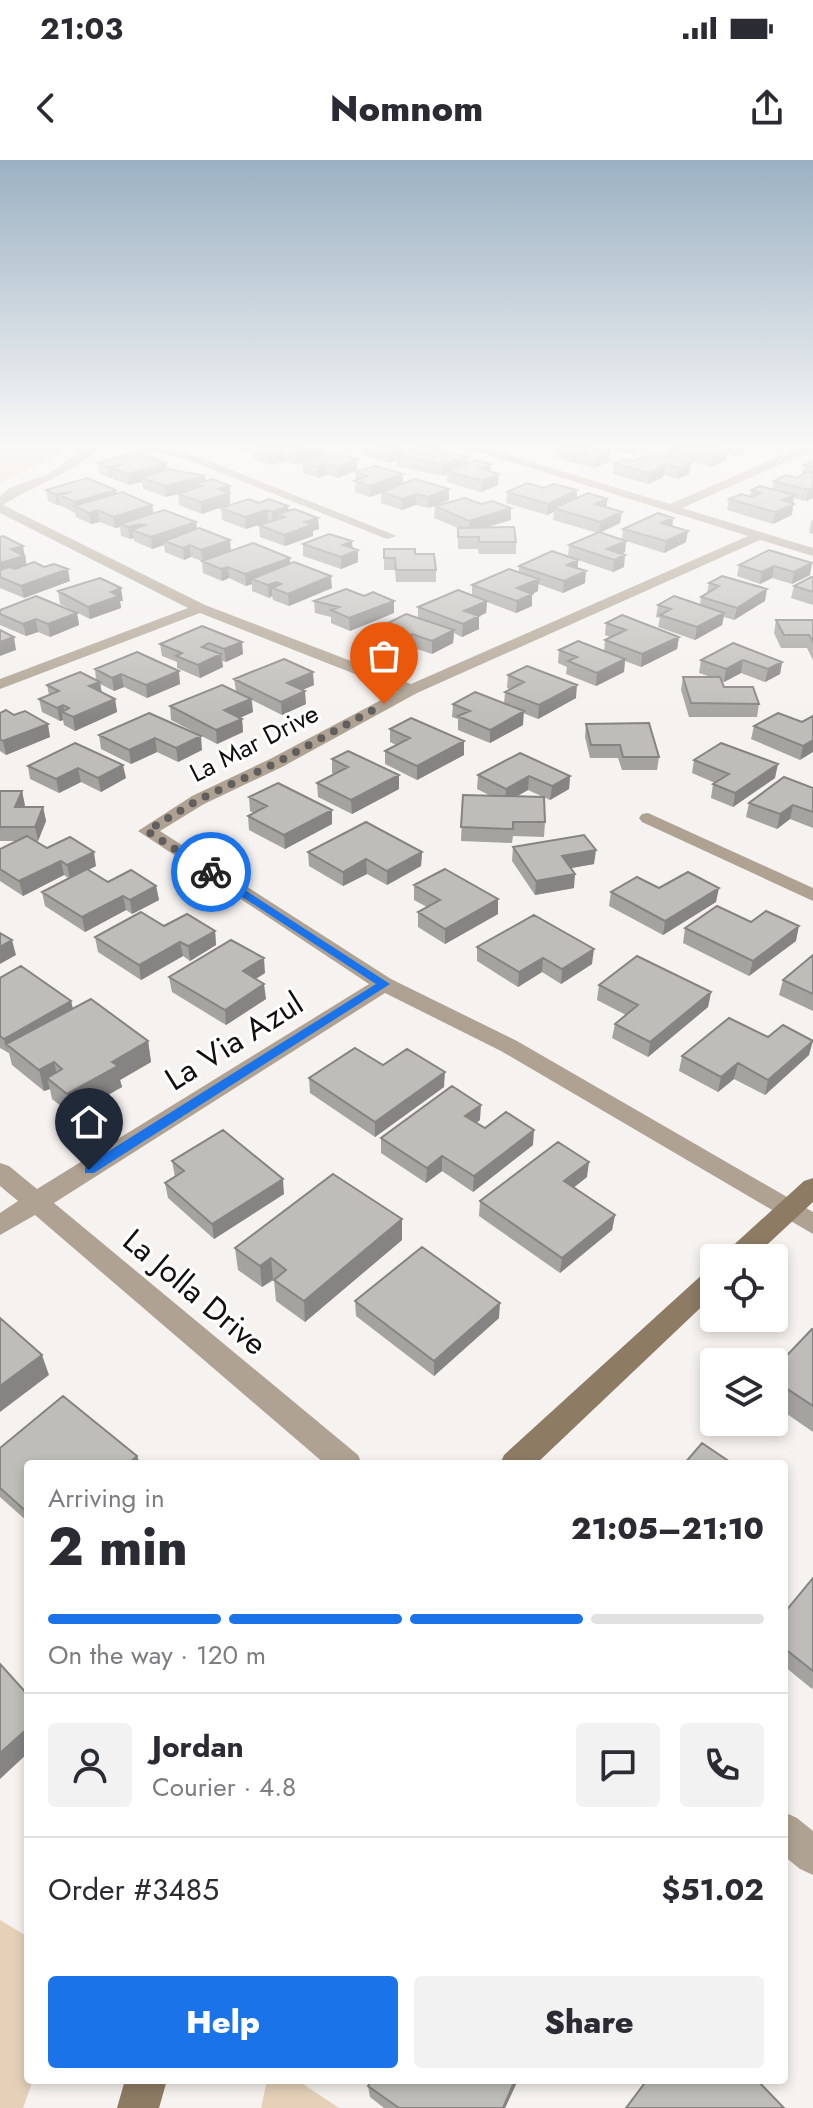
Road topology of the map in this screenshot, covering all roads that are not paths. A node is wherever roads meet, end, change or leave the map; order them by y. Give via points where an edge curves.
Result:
1 (66, 539) edge
2 (752, 539) edge
3 (769, 539) edge
4 (813, 552) edge
5 (200, 608) junction
6 (0, 684) edge
7 (411, 690) junction
8 (648, 818) dead end
9 (813, 895) edge
10 (384, 984) junction
11 (0, 1172) edge
12 (813, 1187) edge
13 (36, 1203) junction
14 (788, 1209) junction
15 (813, 1224) edge
16 (0, 1225) edge
17 (751, 1244) edge
18 (700, 1292) edge
19 (342, 1460) edge
20 (519, 1460) edge
21 (788, 1834) edge
22 (813, 1856) edge
23 (145, 2084) edge
24 (138, 2108) edge

1 - 5 street
2 - 7 street, La Mar Drive
3 - 4 street
5 - 6 street
5 - 7 street
7 - 10 street, La Mar Drive via 147,831
8 - 9 street
10 - 13 street, La Via Azul
10 - 14 street, La Mar Drive via 509,1046
11 - 13 street, La Jolla Drive
12 - 14 street
13 - 16 street, La Via Azul
13 - 19 street, La Jolla Drive
14 - 15 street, La Mar Drive
14 - 17 street
18 - 20 street
21 - 22 street
23 - 24 street

